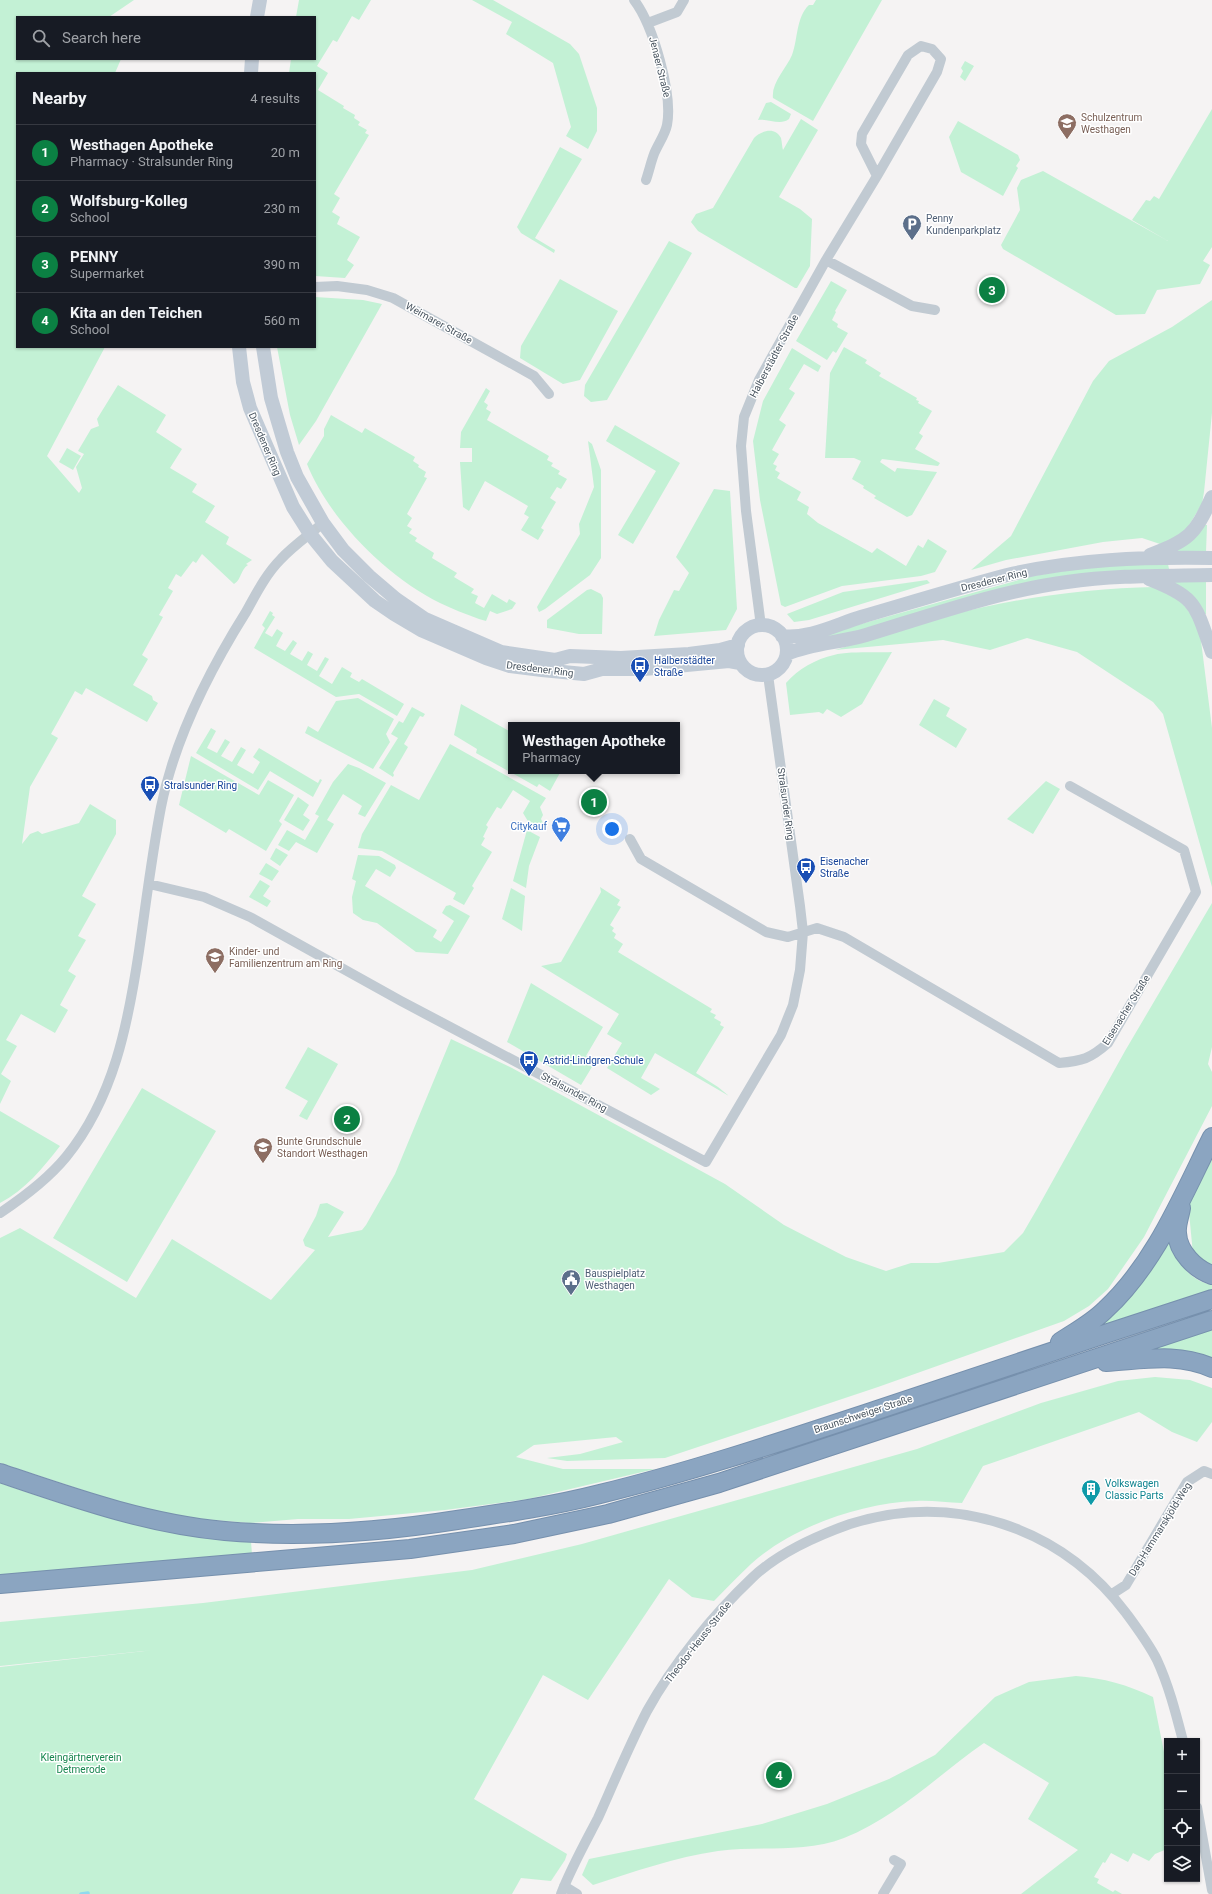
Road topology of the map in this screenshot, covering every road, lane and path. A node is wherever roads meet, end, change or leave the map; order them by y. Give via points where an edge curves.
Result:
1 (260, 0) edge
2 (265, 0) edge
3 (634, 0) edge
4 (684, 0) edge
5 (257, 16) edge
6 (263, 16) edge
7 (648, 23) junction
8 (252, 60) edge
9 (258, 60) edge
10 (251, 72) edge
11 (256, 72) edge
12 (877, 176) junction
13 (646, 180) dead end
14 (826, 260) junction
15 (316, 287) edge
16 (935, 310) dead end
17 (239, 348) edge
18 (263, 348) edge
19 (549, 394) dead end
20 (1212, 497) edge
21 (323, 523) junction
22 (310, 534) junction
23 (1143, 558) junction
24 (1212, 558) edge
25 (1212, 575) edge
26 (1141, 576) junction
27 (761, 626) junction
28 (782, 636) junction
29 (738, 645) junction
30 (1212, 652) edge
31 (787, 654) junction
32 (740, 663) junction
33 (768, 675) junction
34 (1070, 786) dead end
35 (630, 838) dead end
36 (150, 884) junction
37 (803, 932) junction
38 (1212, 1137) edge
39 (1184, 1193) junction
40 (0, 1213) edge
41 (1212, 1275) edge
42 (1212, 1299) edge
43 (1212, 1320) edge
44 (1037, 1356) junction
45 (1078, 1365) junction
46 (1212, 1368) edge
47 (0, 1473) edge
48 (1212, 1474) edge
49 (0, 1584) edge
50 (1112, 1594) junction
51 (1182, 1738) edge
52 (1198, 1810) edge
53 (894, 1860) dead end
54 (562, 1890) edge
55 (1212, 1890) edge
56 (577, 1894) edge
57 (883, 1894) edge

1 - 5 street
2 - 6 street
3 - 7 street, Jenaer Straße
4 - 7 street, Jenaer Straße via 677,12
7 - 13 street, Jenaer Straße via 658,53 668,102 666,126
8 - 10 street
9 - 11 street
12 - 12 street, Halberstädter Straße via 937,72 941,59 932,49 921,46 908,55 862,134 861,144
12 - 14 street, Halberstädter Straße
14 - 16 street via 912,306
14 - 27 street, Halberstädter Straße via 759,380 744,417 741,446 746,511
15 - 19 street, Weimarer Straße via 338,286 367,290 393,298 534,376
17 - 22 street, Dresdener Ring via 243,382 250,408 284,489
18 - 21 street, Dresdener Ring via 271,398 287,452
20 - 23 street via 1195,529 1185,539
21 - 22 street
21 - 29 street, Dresdener Ring via 343,550 396,599 425,619 501,652 555,660 570,656 620,658 689,654
22 - 32 street, Dresdener Ring via 332,561 358,586 394,614 432,635 496,662 584,674 602,669 644,669 729,661
22 - 36 street via 281,559 267,576 209,675 190,717 167,783
23 - 24 street, Dresdener Ring
23 - 28 street, Dresdener Ring via 1081,562 1008,575 848,621 826,630 800,636
25 - 26 street, Dresdener Ring
26 - 30 street via 1172,588 1191,600
26 - 31 street, Dresdener Ring via 1095,578 1034,588 853,639 830,641
27 - 28 street via 773,628
27 - 29 street via 754,627 744,634
28 - 31 street
29 - 32 street
31 - 33 street via 780,667
32 - 33 street, Dresdener Ring via 752,673
33 - 37 street, Stralsunder Ring
34 - 37 street, Eisenacher Straße via 1184,850 1196,892 1108,1043 1094,1055 1082,1060 1059,1062 844,937 817,928
35 - 37 street via 641,859 766,932 788,937
36 - 37 street, Stralsunder Ring via 204,897 250,917 401,1001 706,1162 781,1035 793,1005 800,970
36 - 40 street via 129,1014 103,1097 66,1157 32,1190
38 - 39 highway
39 - 41 highway via 1177,1233 1182,1250 1192,1263
39 - 44 highway via 1144,1266 1126,1289 1104,1312
42 - 44 highway, Braunschweiger Straße
43 - 45 highway
44 - 47 highway, Braunschweiger Straße via 712,1463 598,1494 510,1512 364,1532 301,1535 225,1531 108,1509
45 - 46 highway via 1168,1357 1205,1364
45 - 49 highway via 719,1483 608,1514 514,1534 410,1549
48 - 50 street, Dag-Hammarskjöld-Weg via 1204,1471 1187,1482 1126,1585
50 - 51 street, Theodor-Heuss-Straße via 1138,1628 1156,1659
50 - 54 street, Theodor-Heuss-Straße via 1075,1560 1044,1541 992,1519 958,1514 916,1511 872,1517 826,1532 784,1554 748,1582 714,1618 674,1668 636,1733
52 - 55 street
53 - 57 street via 901,1864
54 - 56 street

